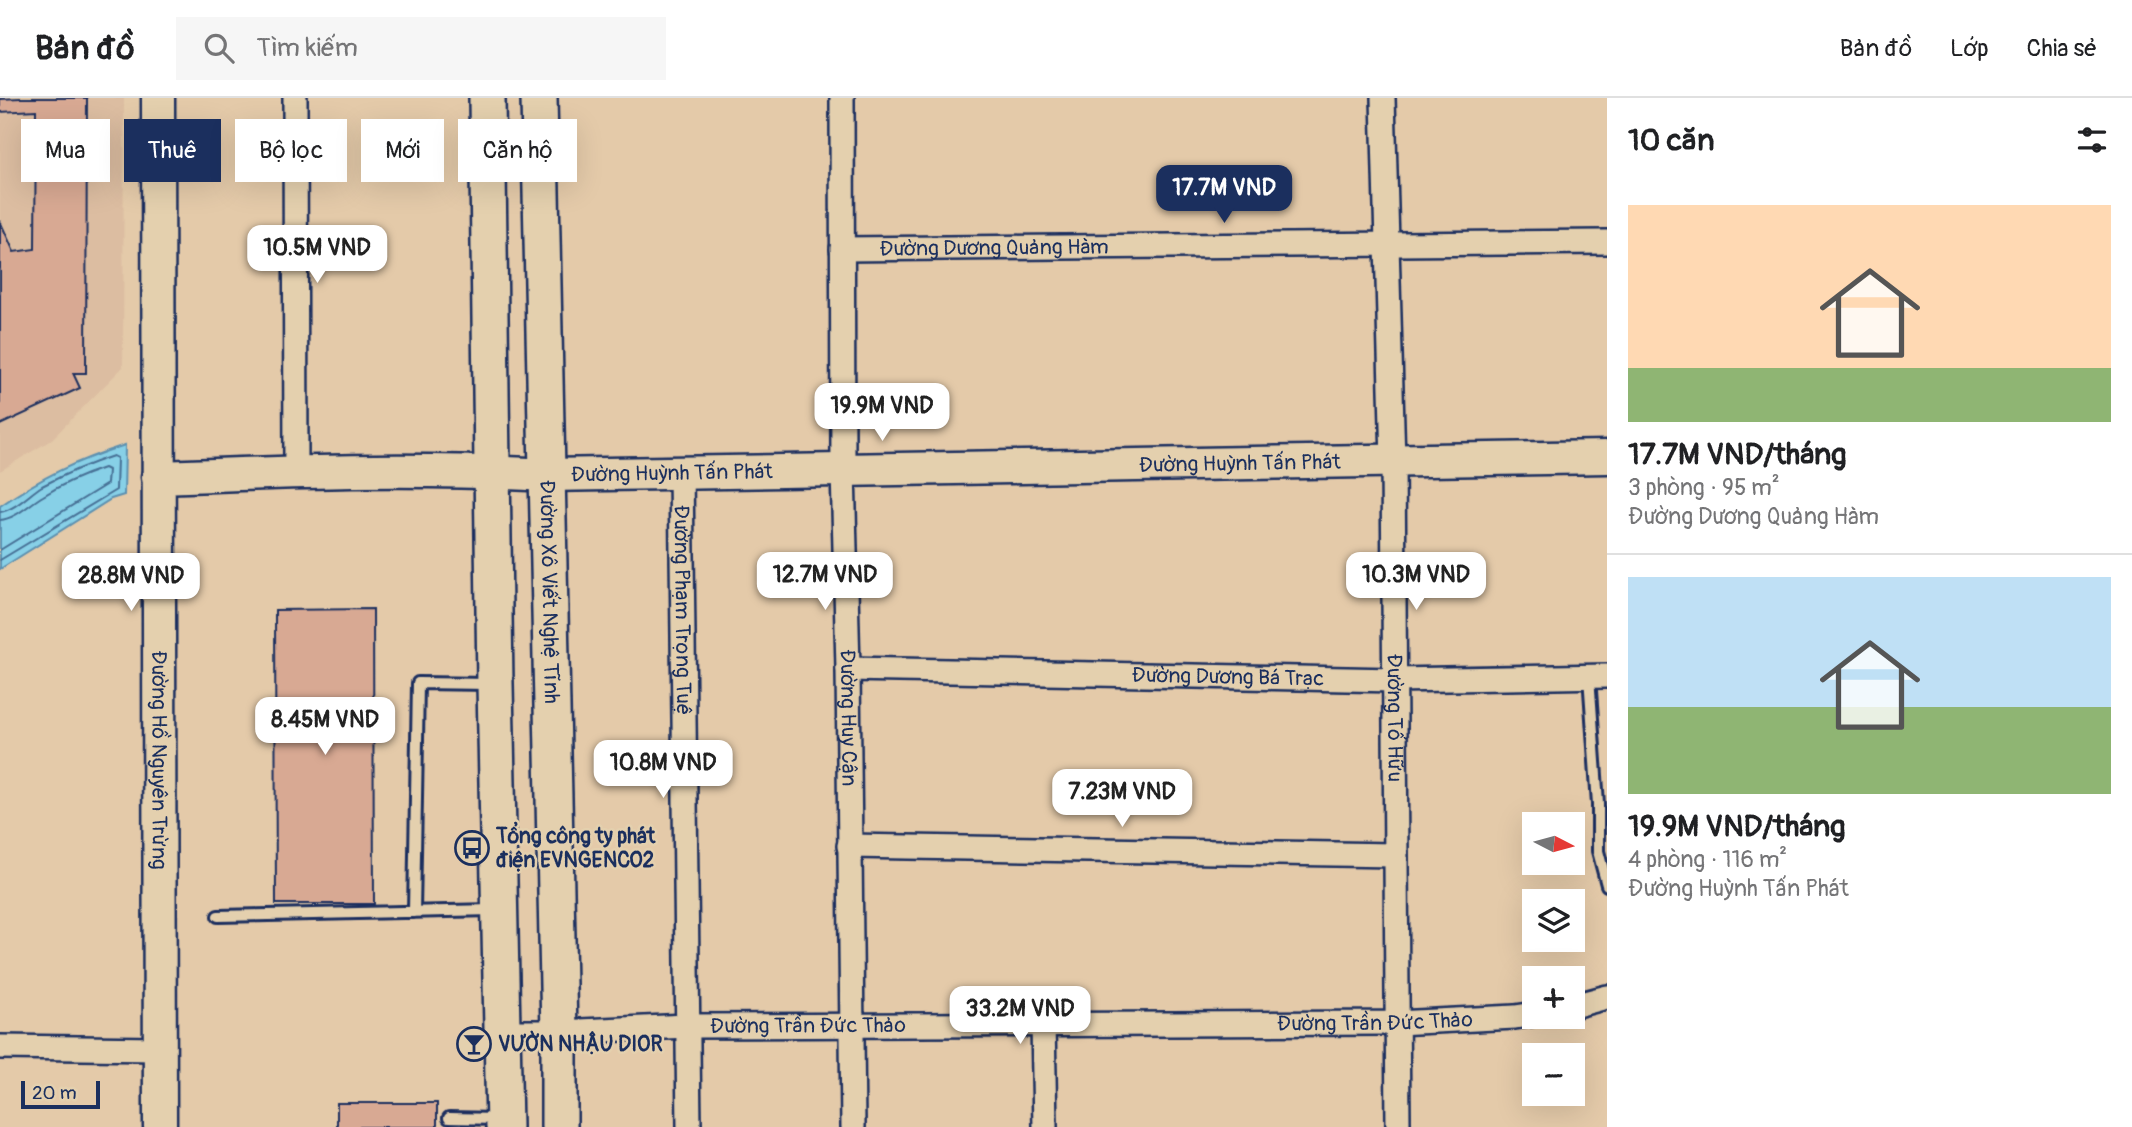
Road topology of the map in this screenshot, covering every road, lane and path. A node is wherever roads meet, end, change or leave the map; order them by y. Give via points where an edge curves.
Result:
1 (158, 98) edge
2 (295, 98) edge
3 (486, 98) edge
4 (538, 98) edge
5 (842, 98) edge
6 (1383, 98) edge
7 (1607, 242) edge
8 (1387, 246) junction
9 (842, 249) junction
10 (1607, 457) edge
11 (1393, 462) junction
12 (843, 469) junction
13 (491, 472) junction
14 (681, 472) junction
15 (296, 473) junction
16 (547, 475) junction
17 (158, 477) junction
18 (848, 669) junction
19 (1598, 676) edge
20 (1395, 680) junction
21 (495, 684) junction
22 (849, 846) junction
23 (1394, 855) junction
24 (1607, 885) edge
25 (500, 910) junction
26 (414, 912) junction
27 (218, 916) dead end
28 (1607, 997) edge
29 (1585, 1003) edge
30 (1522, 1016) edge
31 (1396, 1023) junction
32 (1043, 1024) junction
33 (687, 1026) junction
34 (853, 1027) junction
35 (502, 1031) junction
36 (559, 1032) junction
37 (0, 1047) edge
38 (158, 1049) junction
39 (449, 1118) dead end
40 (504, 1123) edge
41 (160, 1127) edge
42 (559, 1127) edge
43 (689, 1127) edge
44 (853, 1127) edge
45 (1045, 1127) edge
46 (1398, 1127) edge

1 - 17 street, Đường Hồ Nguyên Trừng
2 - 15 street
3 - 13 main road
4 - 16 main road, Đường Xô Viết Nghệ Tĩnh
5 - 9 street, Đường Huy Cận
6 - 8 street, Đường Tố Hữu
7 - 8 street, Đường Dương Quảng Hàm
8 - 9 street, Đường Dương Quảng Hàm
8 - 11 street, Đường Tố Hữu
9 - 12 street, Đường Huy Cận
10 - 11 street, Đường Huỳnh Tấn Phát
11 - 12 street, Đường Huỳnh Tấn Phát
11 - 20 street, Đường Tố Hữu
12 - 14 street, Đường Huỳnh Tấn Phát
12 - 18 street, Đường Huy Cận
13 - 15 street, Đường Huỳnh Tấn Phát
13 - 16 street, Đường Huỳnh Tấn Phát
13 - 21 main road
14 - 16 street, Đường Huỳnh Tấn Phát
14 - 33 street, Đường Phạm Trọng Tuệ
15 - 17 street, Đường Huỳnh Tấn Phát
16 - 36 main road, Đường Xô Viết Nghệ Tĩnh
17 - 38 street, Đường Hồ Nguyên Trừng
18 - 20 street, Đường Dương Bá Trạc
18 - 22 street, Đường Huy Cận
19 - 20 street, Đường Dương Bá Trạc
19 - 24 lane via 1598,850
20 - 23 street, Đường Tố Hữu
21 - 25 main road
21 - 26 lane via 418,683
22 - 23 street
22 - 34 street, Đường Huy Cận
23 - 31 street, Đường Tố Hữu
25 - 26 lane
25 - 35 main road
26 - 27 lane
28 - 29 street
30 - 31 street, Đường Trần Đức Thảo
31 - 32 street, Đường Trần Đức Thảo
31 - 46 street, Đường Tố Hữu
32 - 34 street, Đường Trần Đức Thảo
32 - 45 street
33 - 34 street, Đường Trần Đức Thảo
33 - 36 street, Đường Trần Đức Thảo
33 - 43 street, Đường Phạm Trọng Tuệ
34 - 44 street, Đường Huy Cận
35 - 36 street, Đường Trần Đức Thảo
35 - 40 main road
36 - 42 main road, Đường Xô Viết Nghệ Tĩnh
37 - 38 street
38 - 41 street, Đường Hồ Nguyên Trừng
39 - 40 lane

